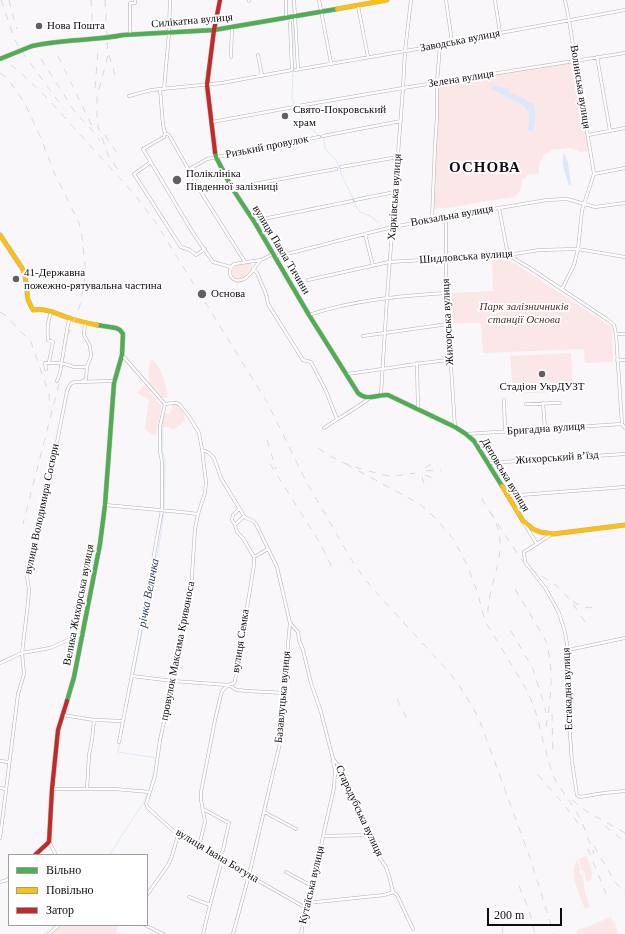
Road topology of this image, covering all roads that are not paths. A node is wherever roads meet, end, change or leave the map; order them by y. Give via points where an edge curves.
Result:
1 (135, 0) edge
2 (170, 0) edge
3 (220, 0) edge
4 (286, 0) edge
5 (294, 0) edge
6 (319, 0) edge
7 (387, 0) edge
8 (411, 0) edge
9 (446, 0) edge
10 (495, 0) edge
11 (565, 0) edge
12 (358, 6) junction
13 (625, 10) edge
14 (321, 11) junction
15 (292, 17) junction
16 (569, 20) junction
17 (290, 23) dead end
18 (232, 27) junction
19 (214, 30) junction
20 (169, 33) junction
21 (500, 33) junction
22 (130, 35) junction
23 (452, 42) junction
24 (440, 45) junction
25 (405, 51) junction
26 (625, 54) edge
27 (258, 55) dead end
28 (231, 57) dead end
29 (368, 57) junction
30 (597, 57) junction
31 (0, 59) edge
32 (576, 61) junction
33 (332, 63) junction
34 (262, 76) junction
35 (437, 82) junction
36 (207, 84) junction
37 (403, 88) junction
38 (160, 89) junction
39 (164, 89) junction
40 (129, 96) dead end
41 (298, 106) dead end
42 (294, 107) dead end
43 (400, 121) junction
44 (211, 122) junction
45 (625, 128) edge
46 (610, 131) junction
47 (165, 134) junction
48 (588, 135) junction
49 (323, 136) dead end
50 (319, 137) dead end
51 (398, 156) junction
52 (216, 157) junction
53 (150, 162) junction
54 (341, 167) dead end
55 (336, 168) dead end
56 (625, 168) edge
57 (188, 170) junction
58 (594, 174) junction
59 (232, 188) junction
60 (395, 192) junction
61 (625, 203) edge
62 (584, 204) junction
63 (499, 208) junction
64 (446, 217) junction
65 (432, 220) junction
66 (255, 223) junction
67 (392, 227) junction
68 (365, 234) junction
69 (0, 235) edge
70 (205, 249) junction
71 (578, 249) junction
72 (274, 255) junction
73 (508, 255) junction
74 (625, 257) edge
75 (446, 259) junction
76 (261, 260) junction
77 (245, 262) junction
78 (390, 262) junction
79 (373, 266) junction
80 (231, 267) junction
81 (253, 269) junction
82 (308, 280) dead end
83 (562, 289) junction
84 (446, 293) junction
85 (386, 298) junction
86 (52, 311) junction
87 (309, 315) junction
88 (70, 319) junction
89 (86, 322) junction
90 (448, 324) junction
91 (385, 333) junction
92 (616, 334) junction
93 (625, 334) edge
94 (363, 336) dead end
95 (122, 355) junction
96 (450, 360) junction
97 (617, 360) junction
98 (625, 360) edge
99 (50, 362) junction
100 (61, 362) junction
101 (417, 364) junction
102 (87, 367) junction
103 (46, 369) dead end
104 (382, 370) junction
105 (346, 374) junction
106 (57, 381) dead end
107 (114, 381) junction
108 (83, 382) junction
109 (381, 394) junction
110 (370, 398) junction
111 (504, 400) dead end
112 (543, 403) junction
113 (560, 403) dead end
114 (165, 404) junction
115 (526, 404) dead end
116 (418, 410) junction
117 (337, 419) junction
118 (622, 424) junction
119 (455, 427) junction
120 (324, 428) dead end
121 (625, 428) edge
122 (545, 429) junction
123 (505, 431) junction
124 (466, 434) junction
125 (202, 449) junction
126 (625, 454) edge
127 (488, 463) junction
128 (625, 487) edge
129 (507, 496) junction
130 (106, 505) junction
131 (239, 508) junction
132 (162, 510) junction
133 (198, 514) junction
134 (244, 516) junction
135 (523, 521) junction
136 (235, 525) junction
137 (625, 525) edge
138 (553, 534) junction
139 (537, 544) junction
140 (268, 549) junction
141 (254, 557) junction
142 (290, 623) junction
143 (82, 634) junction
144 (625, 638) edge
145 (568, 650) junction
146 (22, 653) junction
147 (0, 663) edge
148 (132, 676) junction
149 (173, 680) junction
150 (228, 685) junction
151 (285, 693) junction
152 (62, 716) junction
153 (94, 720) junction
154 (122, 722) junction
155 (119, 742) dead end
156 (333, 759) junction
157 (0, 761) edge
158 (9, 762) junction
159 (0, 788) edge
160 (6, 789) junction
161 (52, 789) junction
162 (87, 789) junction
163 (150, 792) junction
164 (625, 792) edge
165 (203, 809) junction
166 (264, 812) junction
167 (296, 829) dead end
168 (178, 834) junction
169 (370, 835) junction
170 (323, 836) junction
171 (0, 838) edge
172 (49, 842) junction
173 (199, 846) junction
174 (36, 854) edge
175 (55, 854) edge
176 (221, 859) junction
177 (286, 872) dead end
178 (249, 875) junction
179 (312, 886) junction
180 (393, 892) junction
181 (148, 894) edge
182 (189, 897) dead end
183 (308, 903) junction
184 (210, 905) junction
185 (306, 908) junction
186 (58, 926) edge
187 (147, 926) edge
188 (413, 929) dead end
189 (49, 934) edge
190 (163, 934) edge
191 (203, 934) edge
192 (233, 934) edge
193 (301, 934) edge

1 - 22 street via 135,3 130,3
2 - 20 street
3 - 19 main road, вулиця Павла Тичини
4 - 15 street
5 - 15 street
6 - 14 street
7 - 12 main road, Силікатна вулиця
8 - 25 street, Харківська вулиця
9 - 23 street
10 - 21 street
11 - 16 street, Волинська вулиця
12 - 14 main road, Силікатна вулиця
12 - 29 street
13 - 16 street, Заводська вулиця
14 - 15 main road, Силікатна вулиця
14 - 33 street
15 - 18 main road, Силікатна вулиця
15 - 33 street, Заводська вулиця via 296,69
16 - 21 street, Заводська вулиця
16 - 32 street, Волинська вулиця
17 - 34 street via 292,70
18 - 19 main road, Силікатна вулиця
18 - 28 street
19 - 20 main road, Силікатна вулиця
19 - 36 main road, вулиця Павла Тичини
20 - 22 main road, Силікатна вулиця
20 - 39 street
21 - 23 street, Заводська вулиця
22 - 31 main road, Силікатна вулиця, bridge via 51,42 32,46
23 - 24 street, Заводська вулиця
24 - 25 street, Заводська вулиця
24 - 35 street
25 - 29 street, Заводська вулиця
25 - 37 street, Харківська вулиця
26 - 30 street, Зелена вулиця
27 - 34 street
29 - 33 street, Заводська вулиця
30 - 32 street, Зелена вулиця
30 - 46 street
32 - 35 street, Зелена вулиця
32 - 48 street, Волинська вулиця
34 - 36 street
35 - 37 street, Зелена вулиця
35 - 65 street
36 - 39 street
36 - 44 main road, вулиця Павла Тичини
37 - 41 street, Зелена вулиця
37 - 43 street, Харківська вулиця
38 - 39 street
38 - 40 street
38 - 47 street
42 - 44 street
43 - 49 street, Ризький провулок
43 - 51 street, Харківська вулиця
44 - 52 main road, вулиця Павла Тичини
45 - 46 street
46 - 48 street
47 - 53 street via 143,149
47 - 57 street via 169,135
48 - 58 street, Волинська вулиця
50 - 52 street, Ризький провулок
51 - 54 street
51 - 60 street, Харківська вулиця
52 - 57 street, Ризький провулок
52 - 59 main road, вулиця Павла Тичини
53 - 70 street
53 - 70 street via 134,174 181,247 196,255
55 - 59 street
56 - 58 street
57 - 77 street
58 - 62 street
59 - 66 main road, вулиця Павла Тичини
60 - 66 street via 268,218
60 - 67 street, Харківська вулиця
61 - 62 street, Вокзальна вулиця via 595,207
62 - 63 street, Вокзальна вулиця via 567,199
62 - 71 street
63 - 64 street, Вокзальна вулиця
63 - 73 street
64 - 65 street, Вокзальна вулиця
64 - 75 street, Жихорська вулиця
65 - 67 street, Вокзальна вулиця
66 - 72 main road, вулиця Павла Тичини
67 - 68 street, Вокзальна вулиця
67 - 78 street, Харківська вулиця
68 - 72 street, Вокзальна вулиця
68 - 79 street
69 - 86 main road via 22,268 28,300 33,310
70 - 80 street via 213,262
71 - 73 street, Шидловська вулиця via 539,250
71 - 74 street, Шидловська вулиця
71 - 83 street
72 - 76 street, Вокзальна вулиця
72 - 87 main road, вулиця Павла Тичини
73 - 75 street, Шидловська вулиця
73 - 83 street
75 - 78 street, Шидловська вулиця
75 - 84 street, Жихорська вулиця
76 - 77 street
76 - 81 street
77 - 80 street
78 - 79 street, Шидловська вулиця
78 - 85 street, Харківська вулиця
79 - 82 street, Шидловська вулиця
80 - 81 street via 231,276 239,281 246,278
81 - 117 street via 266,294 268,304 281,325 303,360 311,362
83 - 92 street via 611,322
84 - 85 street
84 - 90 street, Жихорська вулиця
85 - 87 street
85 - 91 street, Харківська вулиця
86 - 88 main road
86 - 99 street via 47,333 48,340 53,342
87 - 105 main road, вулиця Павла Тичини
88 - 89 main road
88 - 100 street
89 - 95 main road, Велика Жихорська вулиця via 120,330 123,334
89 - 102 street via 84,335 90,346 91,356
90 - 91 street
90 - 96 street, Жихорська вулиця
91 - 94 street
91 - 104 street, Харківська вулиця
92 - 93 street
92 - 97 street
95 - 107 main road, Велика Жихорська вулиця
95 - 114 street
96 - 101 street
96 - 119 street, Жихорська вулиця
97 - 98 street
97 - 118 street
99 - 100 street
99 - 103 street via 45,363
100 - 102 street via 74,367
100 - 106 street
101 - 104 street
101 - 116 street
102 - 108 street via 86,380
104 - 105 street
104 - 109 street, Харківська вулиця
105 - 110 main road, вулиця Павла Тичини via 361,397
107 - 108 street
107 - 130 main road, Велика Жихорська вулиця
108 - 146 street, вулиця Володимира Сосюри via 71,383 67,391 36,550 28,564 29,590
109 - 110 main road
109 - 116 main road, Деповська вулиця
110 - 117 street
111 - 123 street
112 - 113 street
112 - 115 street
112 - 122 street
114 - 125 street, провулок Максима Кривоноса via 180,405 199,433
114 - 132 street via 160,426
116 - 119 main road, Деповська вулиця
117 - 120 street
118 - 121 street
118 - 122 street, Бригадна вулиця
119 - 124 main road, Деповська вулиця
122 - 123 street, Бригадна вулиця
123 - 124 street, Бригадна вулиця
124 - 127 main road, Деповська вулиця via 474,441
125 - 131 street via 214,458 221,478
125 - 133 street, провулок Максима Кривоноса via 206,482
126 - 127 street, Жихорський в’їзд
127 - 129 main road, Деповська вулиця
128 - 129 street
129 - 135 main road, Деповська вулиця
130 - 132 street
130 - 143 main road, Велика Жихорська вулиця
131 - 134 street
131 - 136 street via 232,515
132 - 133 street
132 - 148 street
133 - 149 street, провулок Максима Кривоноса via 191,590
134 - 136 street
134 - 140 street, Базавлуцька вулиця via 254,521
135 - 138 main road via 534,530
135 - 139 street
136 - 141 street
137 - 138 main road
138 - 139 street, Естакадна вулиця
139 - 145 street, Естакадна вулиця via 524,552 525,562 546,589 559,613
140 - 141 street
140 - 142 street, Базавлуцька вулиця via 277,567
141 - 150 street, вулиця Семка via 235,681
142 - 151 street, Базавлуцька вулиця
142 - 156 street, Стародубська вулиця via 298,632
143 - 146 street via 50,648
143 - 152 main road, Велика Жихорська вулиця via 74,677
144 - 145 street
145 - 164 street, Естакадна вулиця via 567,694 571,755 577,795 580,797
146 - 147 street
146 - 158 street, вулиця Володимира Сосюри via 24,674 18,694
148 - 149 street
148 - 154 street
149 - 150 street
149 - 163 street, провулок Максима Кривоноса
150 - 151 street via 242,691
150 - 165 street, вулиця Семка via 221,694 215,720 201,792
151 - 166 street, Базавлуцька вулиця via 280,743
152 - 153 street
152 - 161 main road, Велика Жихорська вулиця via 58,730
153 - 154 street
153 - 162 street
154 - 155 street
156 - 169 street, Стародубська вулиця via 340,767
156 - 170 street, Кутаїська вулиця via 334,788
157 - 158 street
158 - 160 street, вулиця Володимира Сосюри
159 - 160 street
160 - 171 street, вулиця Володимира Сосюри
161 - 162 street
161 - 172 main road, Велика Жихорська вулиця
162 - 163 street
163 - 168 street, вулиця Івана Богуна via 146,804 148,808
165 - 173 street, вулиця Семка via 205,822
165 - 176 street via 229,824
166 - 167 street
166 - 178 street, Базавлуцька вулиця
168 - 173 street, вулиця Івана Богуна
168 - 181 street via 168,865
169 - 170 street, Кутаїська вулиця
169 - 180 street, Стародубська вулиця via 371,842 386,867
170 - 179 street, Кутаїська вулиця
172 - 174 main road
172 - 175 street
173 - 176 street, вулиця Івана Богуна
176 - 178 street, вулиця Івана Богуна
176 - 184 street
177 - 179 street
178 - 185 street, вулиця Івана Богуна
178 - 192 street, Базавлуцька вулиця
179 - 183 street, Кутаїська вулиця
180 - 183 street
180 - 188 street, Стародубська вулиця via 397,895
182 - 184 street
183 - 185 street, Кутаїська вулиця
184 - 191 street
185 - 193 street, Кутаїська вулиця
186 - 189 street
187 - 190 street

